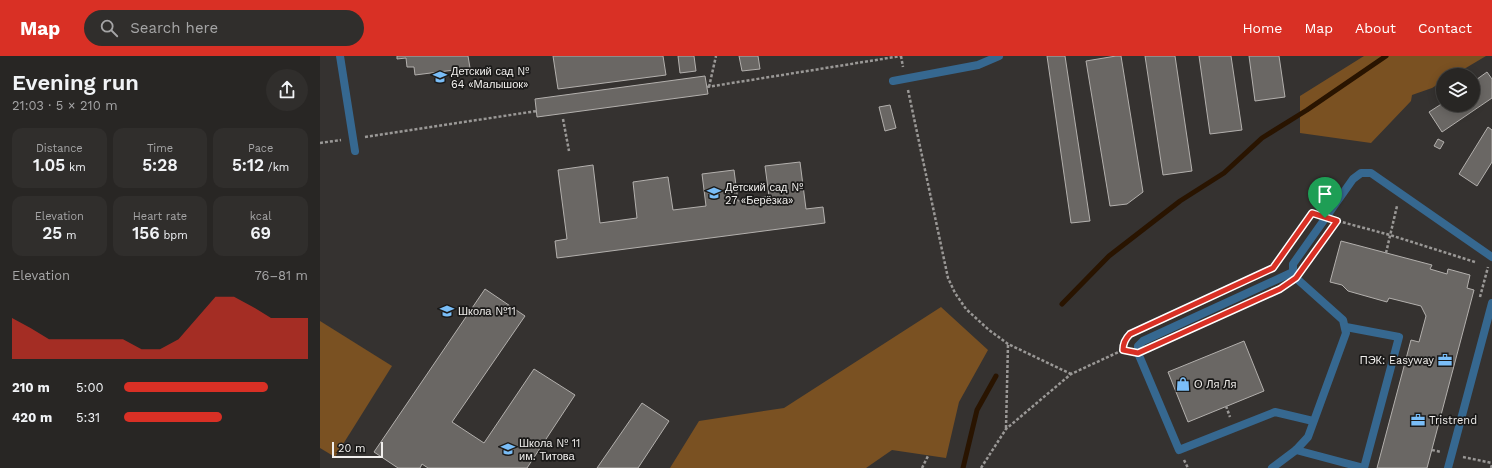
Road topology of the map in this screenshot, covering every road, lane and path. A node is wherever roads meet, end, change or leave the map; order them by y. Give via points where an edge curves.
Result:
1 (340, 56) edge
2 (716, 56) edge
3 (901, 56) edge
4 (999, 56) edge
5 (905, 78) junction
6 (893, 81) dead end
7 (537, 111) dead end
8 (563, 119) dead end
9 (353, 138) junction
10 (320, 143) edge
11 (354, 151) dead end
12 (569, 151) dead end
13 (1392, 202) dead end
14 (1397, 206) junction
15 (1404, 210) dead end
16 (1342, 215) dead end
17 (1325, 218) junction
18 (1337, 221) junction
19 (1390, 235) junction
20 (1286, 249) dead end
21 (1386, 253) dead end
22 (1492, 257) edge
23 (1492, 267) edge
24 (1273, 268) dead end
25 (1293, 272) junction
26 (1492, 303) edge
27 (1346, 327) junction
28 (1137, 330) dead end
29 (1008, 344) junction
30 (1123, 350) junction
31 (1138, 353) junction
32 (1071, 374) junction
33 (1313, 421) junction
34 (1006, 429) junction
35 (1296, 450) junction
36 (928, 456) dead end
37 (922, 468) edge
38 (982, 468) edge
39 (1272, 468) edge
40 (1448, 468) edge

1 - 9 lane
2 - 3 path via 708,87
3 - 5 path
4 - 5 lane via 978,65
5 - 6 lane
5 - 29 path via 948,278 966,309
7 - 9 path
8 - 12 path
9 - 10 path
9 - 11 lane
13 - 14 path
14 - 15 path
14 - 19 path
16 - 18 path
17 - 18 path
17 - 22 lane via 1354,179 1362,173 1371,173
17 - 25 lane via 1293,264
18 - 19 path
19 - 21 path
19 - 23 path
20 - 24 path
25 - 27 lane via 1296,278 1343,320
25 - 31 lane via 1143,340 1138,346
26 - 40 lane
27 - 33 lane
27 - 35 lane via 1399,337 1364,468
28 - 30 path via 1125,338
29 - 32 path
29 - 34 path
30 - 31 path
30 - 32 path
31 - 33 lane via 1179,450 1275,412
32 - 34 path
33 - 35 lane via 1308,437
34 - 38 path
35 - 39 lane
36 - 37 path

